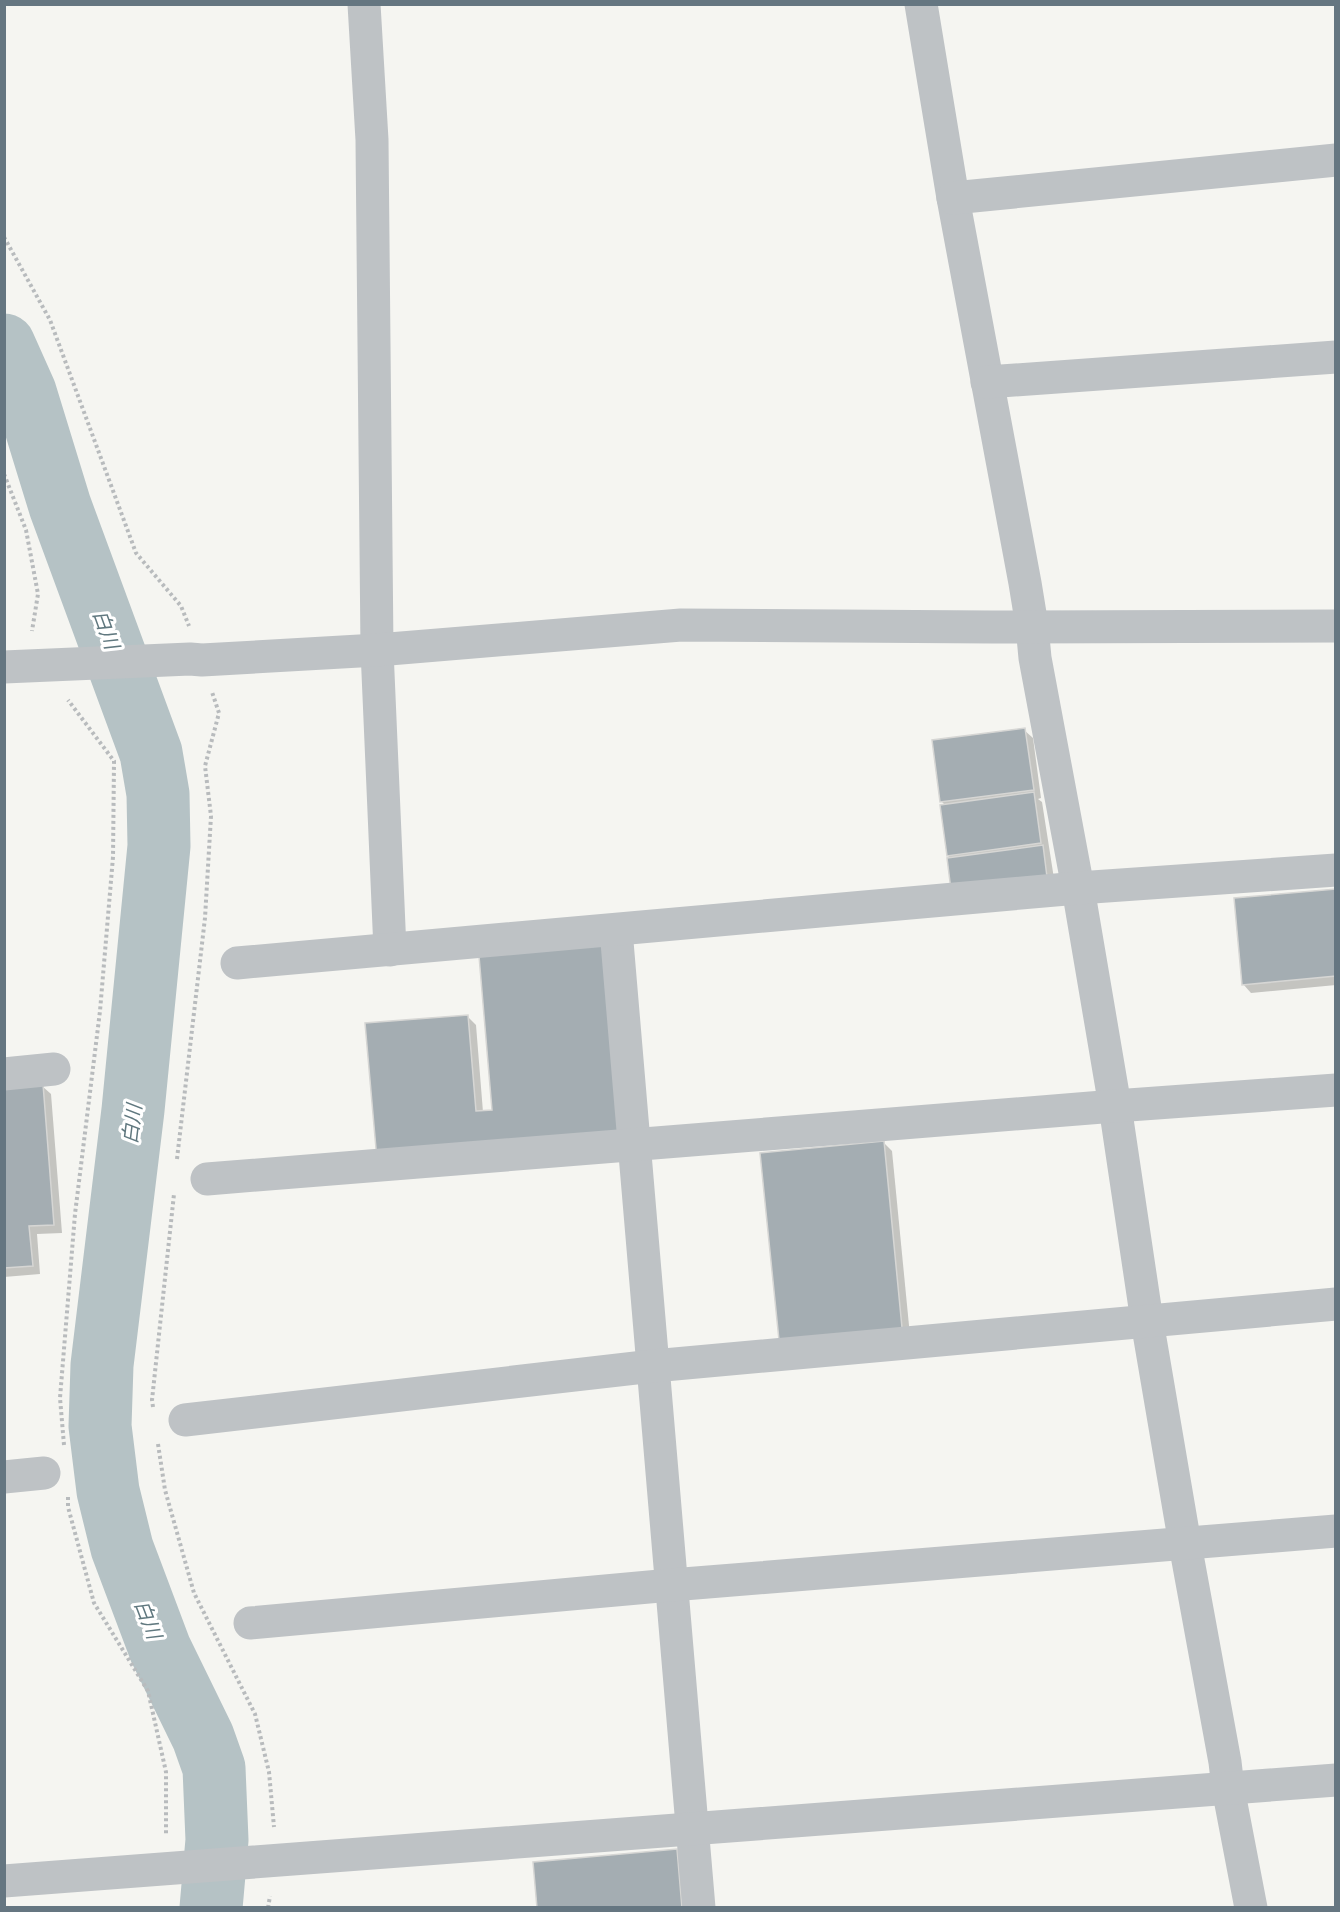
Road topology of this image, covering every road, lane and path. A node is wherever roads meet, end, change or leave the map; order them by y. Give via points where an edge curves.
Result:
1 (364, 4) edge
2 (921, 4) edge
3 (1335, 160) edge
4 (953, 198) junction
5 (4, 237) edge
6 (1335, 357) edge
7 (987, 382) junction
8 (4, 474) edge
9 (1335, 626) edge
10 (1032, 627) junction
11 (377, 650) junction
12 (196, 660) junction
13 (16, 666) edge
14 (1335, 870) edge
15 (1078, 888) junction
16 (616, 930) junction
17 (390, 950) junction
18 (237, 963) dead end
19 (54, 1069) dead end
20 (4, 1074) edge
21 (1335, 1090) edge
22 (1115, 1106) junction
23 (635, 1144) junction
24 (177, 1161) dead end
25 (207, 1179) dead end
26 (175, 1184) dead end
27 (1335, 1304) edge
28 (1147, 1321) junction
29 (653, 1366) junction
30 (154, 1411) dead end
31 (171, 1427) joint
32 (54, 1463) joint
33 (4, 1477) edge
34 (68, 1496) dead end
35 (1335, 1531) edge
36 (1185, 1544) junction
37 (671, 1585) junction
38 (250, 1623) dead end
39 (1335, 1780) edge
40 (1228, 1788) junction
41 (691, 1828) junction
42 (267, 1861) junction
43 (172, 1868) junction
44 (4, 1881) edge
45 (268, 1908) edge
46 (699, 1908) edge
47 (1251, 1908) edge

1 - 11 street via 372,140
2 - 4 street
3 - 4 street
4 - 7 street
5 - 12 path via 50,320 136,553 181,606
6 - 7 street
7 - 10 street
8 - 13 path via 26,530 38,594
9 - 10 street
10 - 11 street via 681,625
10 - 15 street
11 - 12 street
11 - 17 street
12 - 13 street
12 - 24 path via 219,713 205,766 212,816 206,918
13 - 32 path via 70,702 114,761 112,857 100,1011 75,1214
14 - 15 street
15 - 16 street
15 - 22 street
16 - 17 street
16 - 23 street
17 - 18 street
19 - 20 street
21 - 22 street
22 - 23 street
22 - 28 street
23 - 25 street
23 - 29 street
26 - 30 path via 152,1400
27 - 28 street
28 - 29 street
28 - 36 street
29 - 31 street
29 - 37 street
31 - 42 path via 165,1490 194,1593 255,1714 269,1772
32 - 33 street
34 - 43 path via 94,1603 148,1691 166,1772
35 - 36 street
36 - 37 street
36 - 40 street
37 - 38 street
37 - 41 street
39 - 40 street
40 - 41 street
40 - 47 street
41 - 42 street
41 - 46 street
42 - 43 street
42 - 45 path
43 - 44 street

